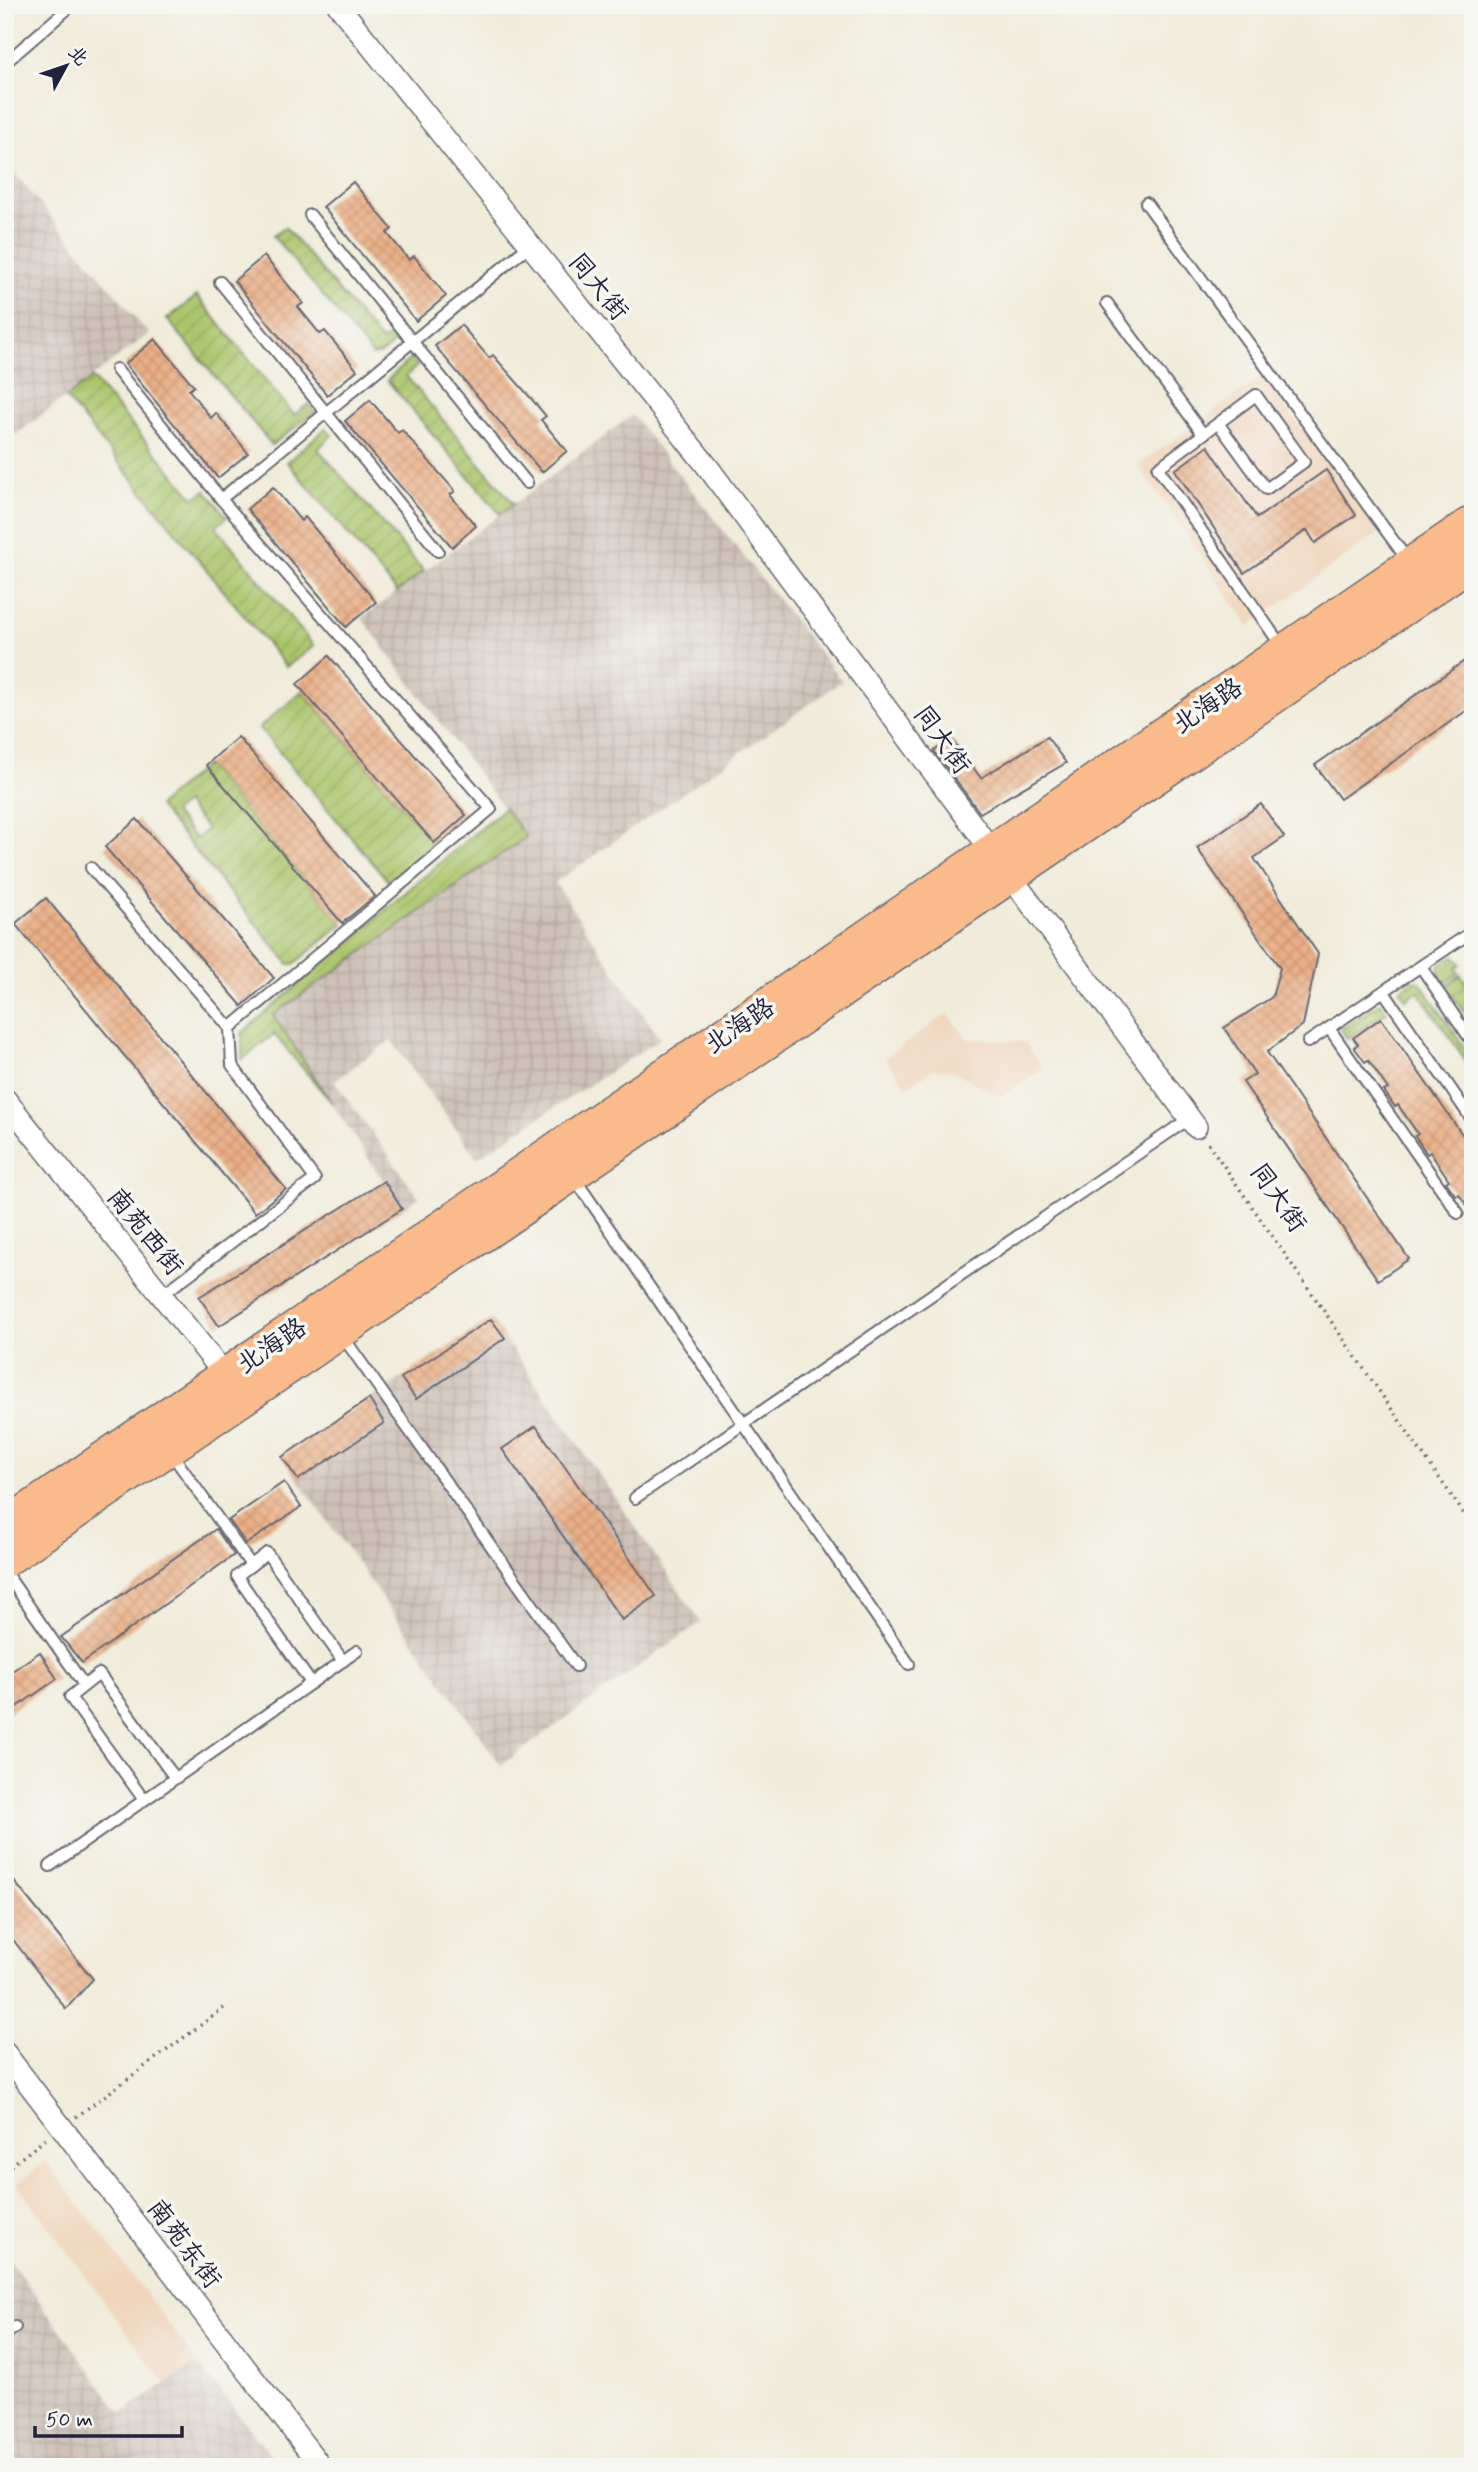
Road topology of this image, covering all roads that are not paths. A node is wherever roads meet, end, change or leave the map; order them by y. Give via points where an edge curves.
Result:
1 (72, 5) edge
2 (338, 5) edge
3 (5, 63) edge
4 (1146, 203) dead end
5 (310, 215) dead end
6 (530, 245) junction
7 (220, 282) dead end
8 (1107, 303) dead end
9 (413, 342) junction
10 (116, 369) dead end
11 (326, 413) junction
12 (1218, 424) junction
13 (1203, 434) junction
14 (527, 483) dead end
15 (222, 499) junction
16 (438, 551) dead end
17 (1465, 552) edge
18 (1411, 565) junction
19 (1286, 651) junction
20 (1001, 863) junction
21 (90, 868) dead end
22 (1473, 932) edge
23 (1421, 967) junction
24 (1384, 992) junction
25 (230, 1028) junction
26 (1329, 1028) junction
27 (1308, 1042) dead end
28 (1473, 1043) edge
29 (5, 1099) edge
30 (1473, 1121) edge
31 (1193, 1123) joint
32 (563, 1162) junction
33 (1458, 1213) dead end
34 (162, 1295) junction
35 (339, 1332) junction
36 (234, 1387) junction
37 (743, 1424) junction
38 (168, 1448) junction
39 (635, 1498) dead end
40 (5, 1527) edge
41 (5, 1559) edge
42 (251, 1565) junction
43 (5, 1572) edge
44 (357, 1651) dead end
45 (343, 1661) junction
46 (908, 1664) dead end
47 (576, 1666) dead end
48 (311, 1683) junction
49 (84, 1685) junction
50 (175, 1778) junction
51 (144, 1800) junction
52 (50, 1866) dead end
53 (5, 2053) edge
54 (15, 2327) dead end
55 (5, 2335) edge
56 (321, 2467) edge

1 - 3 lane
2 - 6 street, 同大街
4 - 18 lane
5 - 9 lane
6 - 9 lane
6 - 20 street, 同大街 via 707,466
7 - 11 lane
8 - 13 lane
9 - 11 lane
9 - 14 lane
10 - 15 lane
11 - 15 lane
11 - 16 lane
12 - 12 lane via 1266,489 1304,462 1256,395
12 - 13 lane
13 - 19 lane via 1158,468
15 - 25 lane via 491,808
17 - 18 main road, 北海路
17 - 20 main road, 北海路
18 - 19 main road, 北海路
19 - 20 main road, 北海路
20 - 31 street, 同大街
20 - 32 main road, 北海路
21 - 25 lane
22 - 23 lane
23 - 24 lane
23 - 28 lane
24 - 26 lane
24 - 30 lane
25 - 34 lane via 232,1065 315,1179
26 - 27 lane
26 - 33 lane
29 - 34 street, 南苑西街
31 - 37 lane
32 - 35 main road, 北海路
32 - 36 main road, 北海路
32 - 37 lane
34 - 36 street, 南苑西街
35 - 36 main road, 北海路
35 - 47 lane
36 - 38 main road, 北海路
36 - 40 main road, 北海路
37 - 39 lane
37 - 46 lane
38 - 41 main road, 北海路
38 - 42 lane
42 - 45 lane via 267,1553
42 - 48 lane via 237,1576
43 - 49 lane
44 - 45 lane
45 - 48 lane
48 - 50 lane
49 - 50 lane via 99,1674
49 - 51 lane via 70,1697
50 - 51 lane
51 - 52 lane
53 - 56 street, 南苑东街
54 - 55 lane

